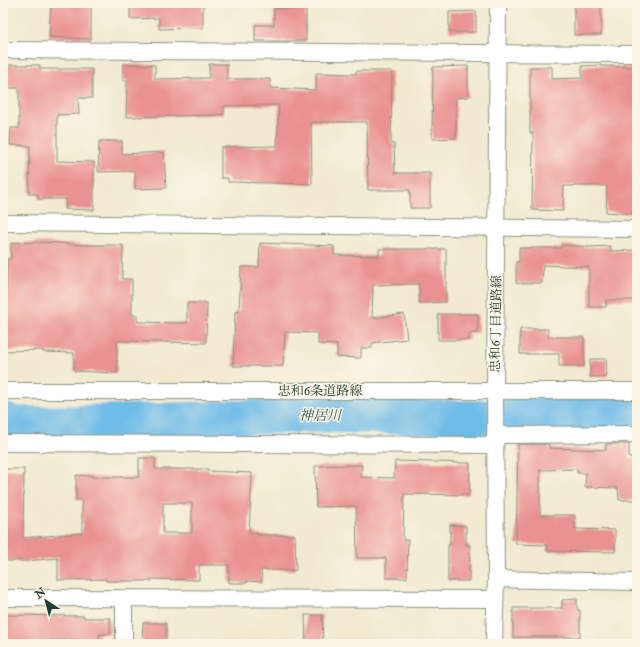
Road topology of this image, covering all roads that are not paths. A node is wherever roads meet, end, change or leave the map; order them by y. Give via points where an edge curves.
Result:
1 (498, 3) edge
2 (3, 50) edge
3 (498, 53) junction
4 (637, 54) edge
5 (3, 223) edge
6 (497, 229) junction
7 (637, 229) edge
8 (3, 391) edge
9 (495, 391) junction
10 (637, 391) edge
11 (637, 434) edge
12 (495, 436) junction
13 (3, 443) edge
14 (496, 579) junction
15 (637, 582) edge
16 (3, 598) edge
17 (124, 599) junction
18 (495, 599) junction
19 (124, 644) edge
20 (494, 644) edge

1 - 3 street, 忠和6丁目道路線
2 - 3 street
3 - 4 street
3 - 6 street, 忠和6丁目道路線
5 - 6 street
6 - 7 street
6 - 9 street, 忠和6丁目道路線
8 - 9 street, 忠和6条道路線
9 - 10 street, 忠和6条道路線
9 - 12 street, 忠和6丁目道路線
11 - 12 street
12 - 13 street
12 - 14 street, 忠和6丁目道路線
14 - 15 street
14 - 18 street, 忠和6丁目道路線
16 - 17 street
17 - 18 street
17 - 19 street
18 - 20 street, 忠和6丁目道路線

